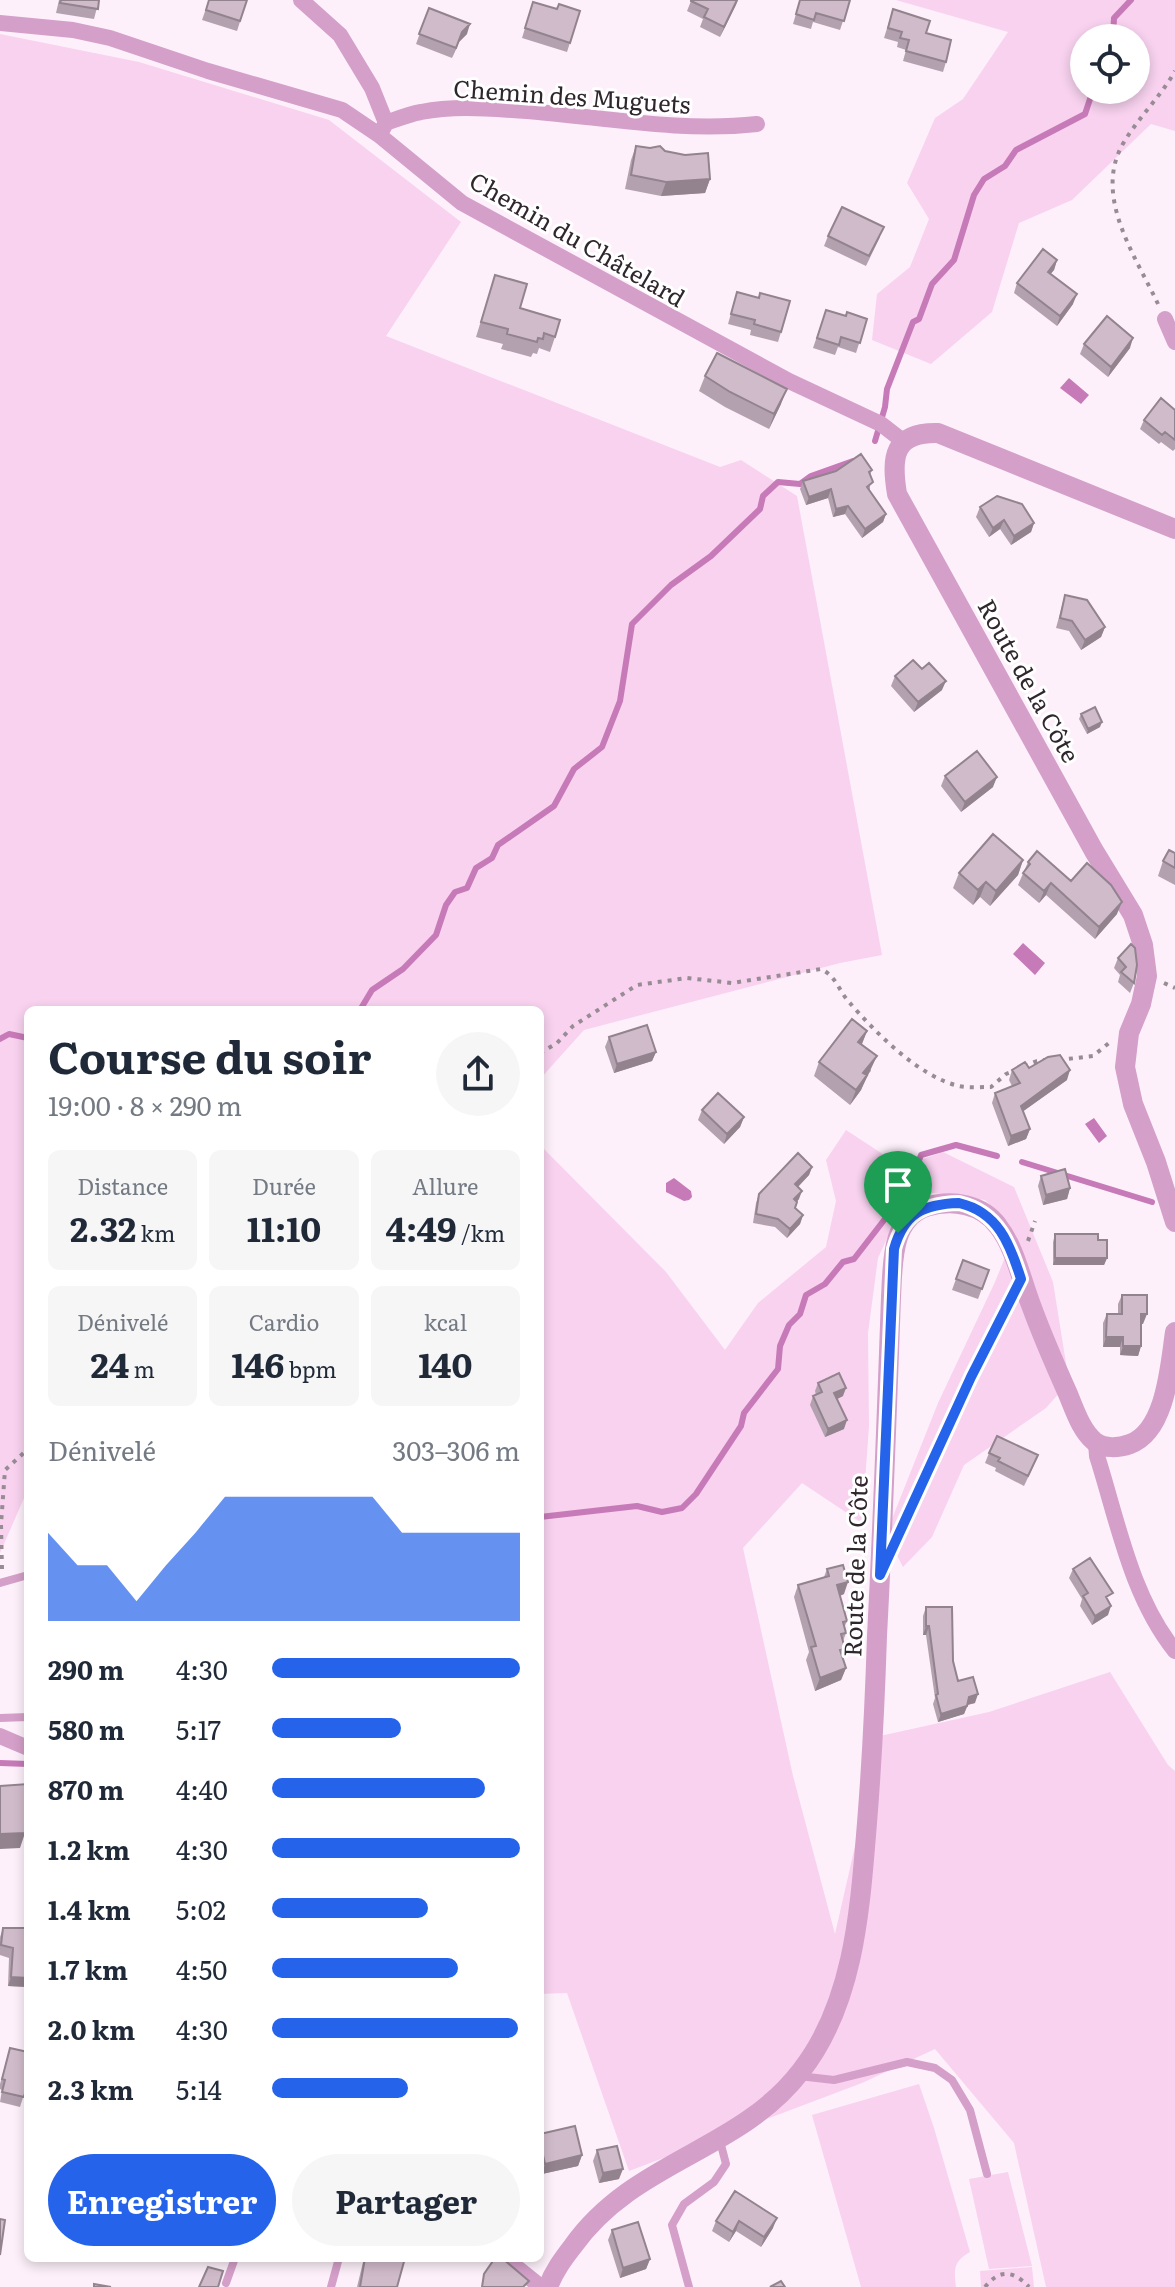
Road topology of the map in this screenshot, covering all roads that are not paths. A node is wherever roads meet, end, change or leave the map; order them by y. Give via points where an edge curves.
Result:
1 (301, 0) edge
2 (0, 23) edge
3 (757, 124) dead end
4 (382, 129) junction
5 (1165, 319) road end
6 (1175, 342) edge
7 (903, 441) junction
8 (1175, 529) edge
9 (1175, 1222) edge
10 (1175, 1332) edge
11 (1096, 1443) junction
12 (24, 1576) edge
13 (1, 1582) edge
14 (1175, 1651) edge
15 (24, 1717) edge
16 (0, 1718) edge
17 (0, 1736) edge
18 (24, 1746) edge
19 (798, 2076) junction
20 (720, 2139) junction
21 (987, 2174) dead end
22 (234, 2262) edge
23 (338, 2262) edge
24 (510, 2262) edge
25 (226, 2283) dead end
26 (331, 2287) edge
27 (541, 2287) edge
28 (548, 2287) edge
29 (689, 2287) edge

1 - 4 street via 340,35 372,88
2 - 4 street, Chemin du Châtelard via 110,38 342,110
3 - 4 street, Chemin des Muguets via 663,126 470,108 419,112
4 - 7 street, Chemin du Châtelard via 462,203 789,381 881,424
5 - 6 street
7 - 8 street via 938,433
7 - 9 street, Route de la Côte via 895,455 897,494 1133,915 1147,976 1129,1033 1125,1067
10 - 11 street via 1162,1402 1149,1433 1116,1448
11 - 14 street via 1123,1547 1145,1602
11 - 19 street, Route de la Côte via 1082,1427 998,1225 970,1206 924,1207 898,1233 894,1249 873,1743 854,1943 834,2013
12 - 13 lane
15 - 16 lane
17 - 18 street
19 - 20 street, Route de la Côte via 760,2112
19 - 21 lane via 834,2080 907,2062 935,2068 952,2080 970,2110
20 - 28 street, Route de la Côte via 660,2169 601,2211
20 - 29 lane via 726,2164 714,2182 684,2204 672,2225
22 - 25 lane
23 - 26 lane
24 - 27 street

